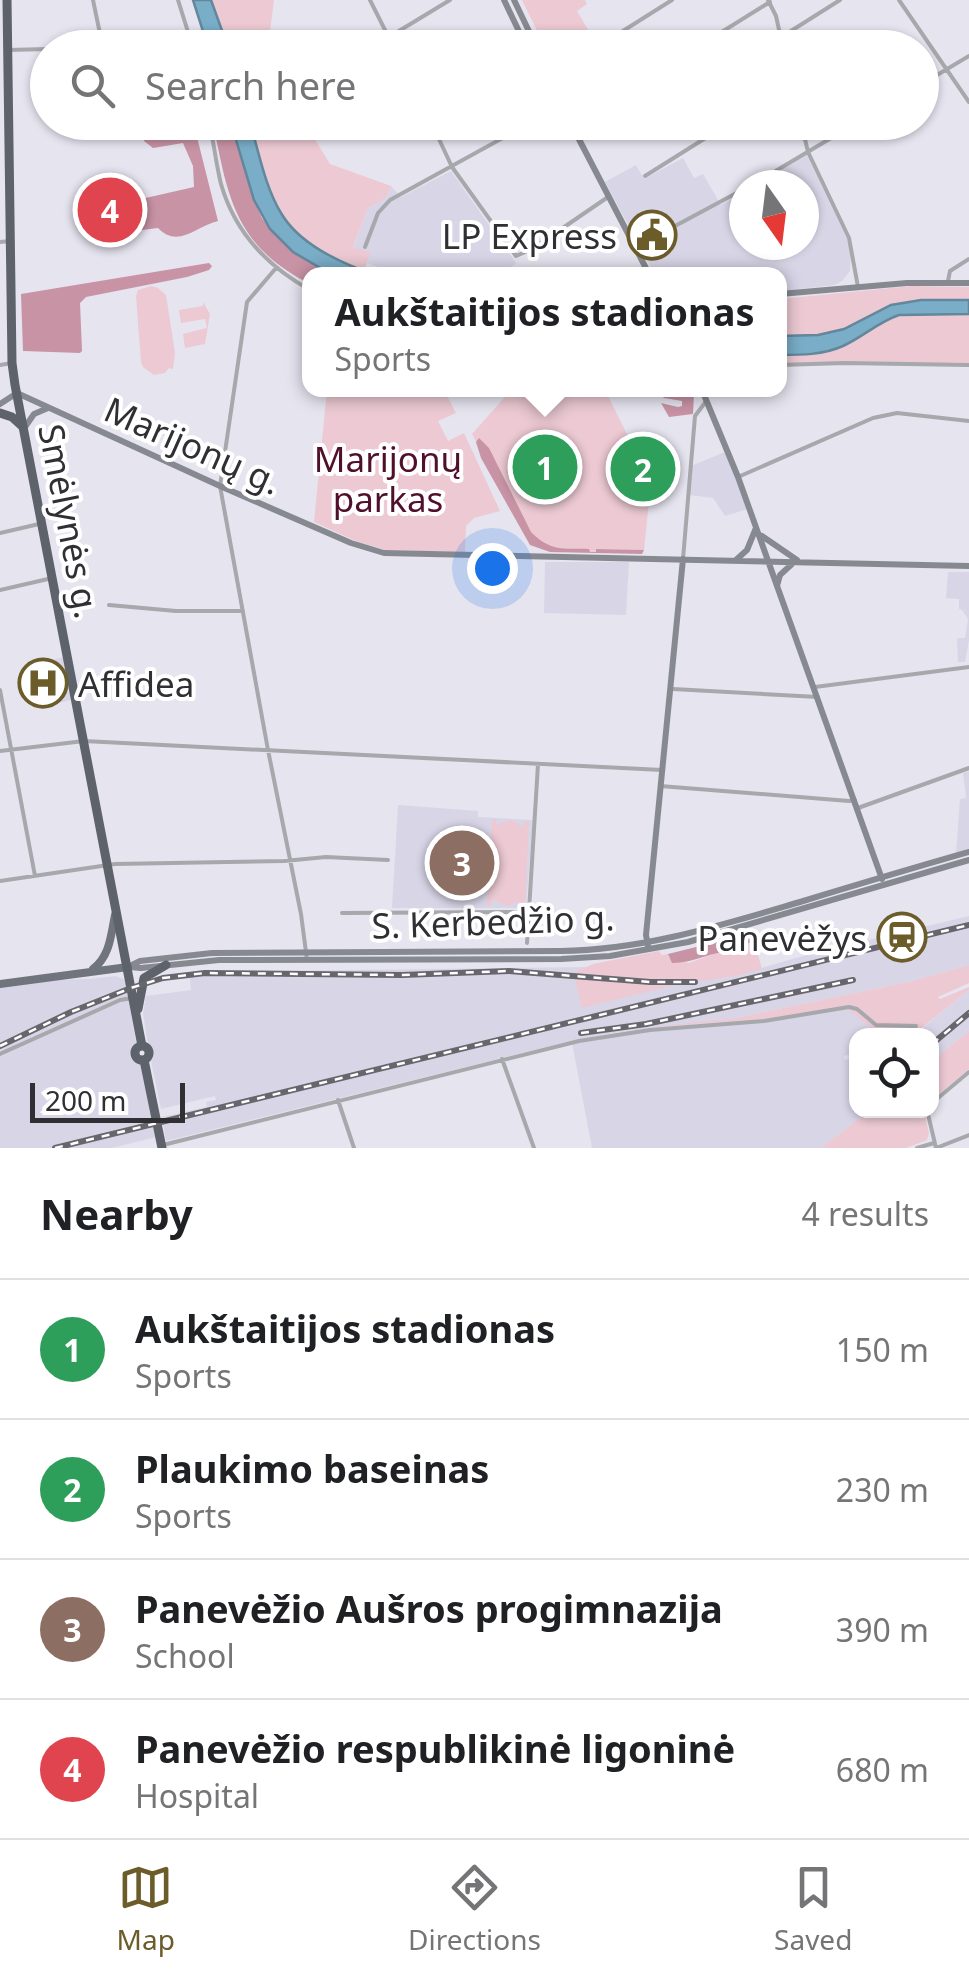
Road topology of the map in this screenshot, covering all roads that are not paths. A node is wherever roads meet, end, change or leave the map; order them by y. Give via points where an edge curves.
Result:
1 (7, 0) edge
2 (93, 0) edge
3 (178, 0) edge
4 (370, 0) edge
5 (450, 0) edge
6 (504, 0) edge
7 (514, 0) edge
8 (672, 0) edge
9 (840, 0) edge
10 (899, 0) edge
11 (769, 1) edge
12 (99, 30) edge
13 (187, 30) edge
14 (385, 30) edge
15 (401, 30) edge
16 (518, 30) edge
17 (528, 30) edge
18 (624, 30) edge
19 (724, 30) edge
20 (779, 30) edge
21 (793, 30) edge
22 (920, 30) edge
23 (5, 44) edge
24 (30, 47) edge
25 (969, 56) edge
26 (939, 58) edge
27 (947, 69) junction
28 (939, 74) edge
29 (969, 102) edge
30 (5, 109) edge
31 (212, 140) edge
32 (439, 140) edge
33 (500, 140) edge
34 (580, 140) edge
35 (703, 140) edge
36 (805, 140) edge
37 (828, 140) edge
38 (808, 152) junction
39 (452, 167) junction
40 (777, 170) edge
41 (645, 176) dead end
42 (608, 197) junction
43 (729, 198) edge
44 (5, 241) edge
45 (364, 248) dead end
46 (634, 248) junction
47 (969, 259) edge
48 (644, 267) edge
49 (276, 268) junction
50 (948, 281) junction
51 (969, 283) edge
52 (302, 285) edge
53 (858, 286) junction
54 (787, 293) edge
55 (12, 363) junction
56 (0, 365) edge
57 (969, 365) edge
58 (787, 366) edge
59 (17, 393) junction
60 (706, 397) edge
61 (707, 400) junction
62 (0, 404) edge
63 (48, 408) junction
64 (0, 413) edge
65 (969, 421) edge
66 (24, 428) junction
67 (738, 478) junction
68 (220, 486) junction
69 (42, 524) junction
70 (758, 530) junction
71 (0, 532) edge
72 (683, 559) junction
73 (732, 560) junction
74 (768, 562) junction
75 (800, 562) junction
76 (969, 566) edge
77 (53, 578) junction
78 (777, 587) junction
79 (0, 590) edge
80 (109, 605) dead end
81 (243, 611) junction
82 (969, 667) edge
83 (814, 687) junction
84 (670, 688) junction
85 (0, 690) edge
86 (818, 697) junction
87 (3, 717) edge
88 (84, 740) junction
89 (12, 749) junction
90 (268, 750) junction
91 (0, 751) edge
92 (538, 764) junction
93 (969, 768) edge
94 (662, 770) junction
95 (660, 786) junction
96 (857, 804) junction
97 (969, 852) edge
98 (290, 860) junction
99 (388, 860) dead end
100 (969, 860) edge
101 (108, 864) junction
102 (36, 876) junction
103 (0, 880) edge
104 (883, 881) junction
105 (116, 908) junction
106 (529, 912) junction
107 (342, 913) dead end
108 (527, 943) dead end
109 (648, 946) junction
110 (308, 956) junction
111 (166, 965) junction
112 (128, 967) junction
113 (89, 972) junction
114 (0, 984) edge
115 (133, 998) junction
116 (137, 1017) junction
117 (916, 1026) dead end
118 (0, 1054) edge
119 (502, 1059) junction
120 (969, 1072) edge
121 (939, 1097) edge
122 (338, 1100) junction
123 (929, 1118) edge
124 (969, 1135) edge
125 (935, 1146) edge
126 (162, 1147) edge
127 (354, 1148) edge
128 (534, 1148) edge
129 (916, 1148) edge

1 - 23 highway, Smėlynės g.
2 - 12 street
3 - 13 street
4 - 14 street
5 - 15 street
6 - 16 main road
7 - 17 main road
8 - 18 street
9 - 21 street
10 - 22 street
11 - 19 street
11 - 20 street
23 - 24 street
23 - 30 highway, Smėlynės g.
25 - 27 street
26 - 27 street
27 - 28 street
27 - 29 street
30 - 44 highway, Smėlynės g.
31 - 49 street via 230,210
32 - 39 street
33 - 39 street
34 - 42 main road
35 - 41 street
36 - 38 street
37 - 38 street
38 - 40 street
38 - 53 street via 850,238
39 - 42 street via 516,256
39 - 45 street via 382,206
42 - 46 main road
43 - 46 street
44 - 55 highway, Smėlynės g.
46 - 48 main road
47 - 50 street
49 - 52 street
49 - 68 street via 247,302
50 - 51 main road
50 - 53 main road
53 - 54 main road
55 - 56 street
55 - 59 highway, Smėlynės g.
57 - 58 street
59 - 62 main road
59 - 63 main road, Marijonų g.
59 - 66 highway, Smėlynės g.
60 - 61 main road
61 - 67 main road
61 - 72 street via 695,416
63 - 66 main road
63 - 68 main road, Marijonų g.
64 - 66 highway
65 - 67 street via 897,412
66 - 69 highway, Smėlynės g.
67 - 70 main road
68 - 72 main road, Marijonų g. via 384,553
68 - 81 street
69 - 71 street
69 - 77 highway, Smėlynės g.
70 - 73 main road via 748,550
70 - 74 main road
70 - 75 main road
72 - 73 main road, Marijonų g.
72 - 84 main road
73 - 74 main road, Marijonų g.
74 - 75 main road, Marijonų g.
74 - 78 main road
75 - 76 main road, Marijonų g.
75 - 78 main road via 782,571
77 - 79 street
77 - 88 highway, Smėlynės g.
78 - 83 main road
80 - 81 street
81 - 90 street
82 - 83 street
83 - 86 main road
84 - 86 street
84 - 94 main road
85 - 87 street
86 - 96 main road
87 - 89 street
88 - 89 street
88 - 90 street
88 - 101 highway, Smėlynės g.
89 - 91 street
89 - 102 street
90 - 92 street
90 - 98 street
92 - 94 street
92 - 106 street
93 - 96 street
94 - 95 main road
95 - 96 street
95 - 109 main road
96 - 104 main road
97 - 104 main road, S. Kerbedžio g.
98 - 99 street
98 - 101 street
98 - 110 street
100 - 104 main road, S. Kerbedžio g.
101 - 102 street
101 - 105 highway, Smėlynės g.
102 - 103 street
104 - 109 main road, S. Kerbedžio g. via 706,937
105 - 112 highway, Smėlynės g.
105 - 113 main road via 107,952
106 - 107 street
106 - 108 street
109 - 110 main road, S. Kerbedžio g. via 575,959
110 - 111 main road, S. Kerbedžio g.
110 - 112 main road, S. Kerbedžio g. via 190,954
111 - 112 main road, S. Kerbedžio g.
111 - 116 highway via 144,978
112 - 113 main road, S. Kerbedžio g.
112 - 115 highway, Smėlynės g.
113 - 114 main road, S. Kerbedžio g.
115 - 116 highway, Smėlynės g.
115 - 118 street
116 - 126 highway, Smėlynės g. via 142,1046 136,1055 144,1060
117 - 119 street via 876,1025 849,1007 606,1036
119 - 122 street
119 - 128 street
120 - 121 street
122 - 126 street
122 - 127 street
123 - 125 street
124 - 125 street
125 - 129 street

